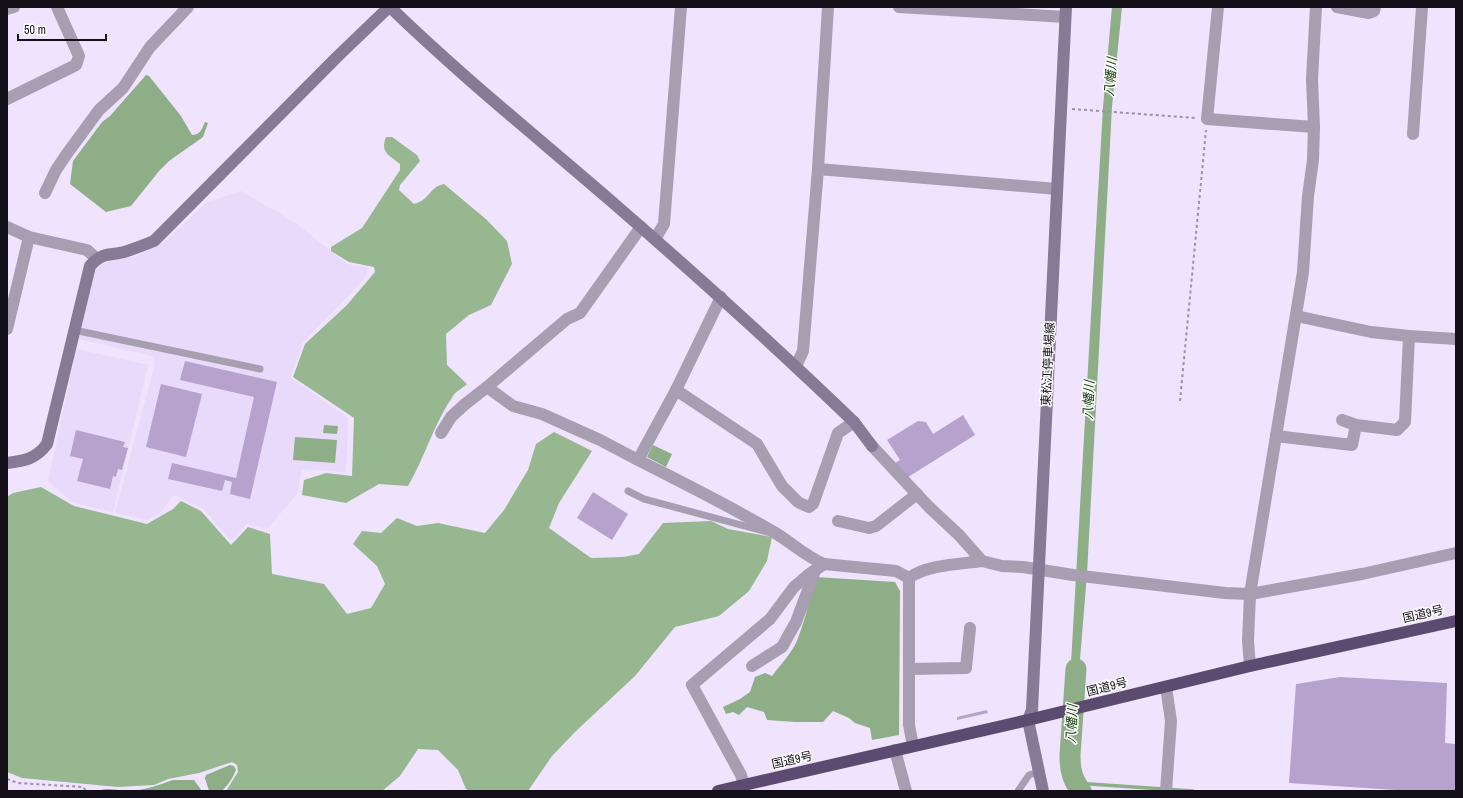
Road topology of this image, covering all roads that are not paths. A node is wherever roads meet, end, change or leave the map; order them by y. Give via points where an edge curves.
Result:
1 (14, 7) edge
2 (57, 7) edge
3 (188, 7) edge
4 (389, 7) edge
5 (681, 7) edge
6 (828, 7) edge
7 (899, 7) edge
8 (1218, 7) edge
9 (1316, 7) edge
10 (1337, 7) edge
11 (1375, 7) edge
12 (1422, 7) edge
13 (949, 9) edge
14 (7, 10) edge
15 (1065, 12) edge
16 (8, 101) edge
17 (1314, 127) junction
18 (1413, 134) dead end
19 (818, 169) junction
20 (1056, 189) junction
21 (46, 193) dead end
22 (7, 227) edge
23 (641, 227) junction
24 (29, 236) junction
25 (655, 239) junction
26 (97, 258) junction
27 (721, 297) junction
28 (1296, 316) junction
29 (7, 329) edge
30 (74, 330) junction
31 (1409, 336) junction
32 (1456, 339) edge
33 (796, 366) junction
34 (260, 369) dead end
35 (487, 387) junction
36 (676, 390) junction
37 (1342, 420) dead end
38 (854, 422) junction
39 (1356, 425) junction
40 (441, 434) dead end
41 (1276, 436) junction
42 (638, 460) junction
43 (7, 463) edge
44 (628, 491) dead end
45 (917, 494) junction
46 (838, 521) dead end
47 (778, 535) junction
48 (1456, 552) edge
49 (982, 561) junction
50 (819, 568) junction
51 (1038, 570) junction
52 (909, 578) junction
53 (1250, 594) junction
54 (1456, 621) edge
55 (970, 628) dead end
56 (752, 666) dead end
57 (1250, 666) junction
58 (909, 670) junction
59 (1166, 687) junction
60 (1028, 720) junction
61 (913, 746) junction
62 (895, 750) junction
63 (1039, 772) junction
64 (744, 785) junction
65 (1167, 786) edge
66 (718, 791) edge
67 (906, 791) edge
68 (1018, 791) edge
69 (1043, 791) edge

1 - 14 street
2 - 16 street via 79,56 76,65
3 - 21 street via 150,47 123,88 99,110 56,170
4 - 23 street via 444,58
4 - 26 street via 154,241 136,249
5 - 25 street via 664,224
6 - 19 street
7 - 13 street
8 - 17 street via 1207,119
9 - 17 street via 1312,79
10 - 11 street via 1369,13 1374,11
12 - 18 street
13 - 15 street
15 - 20 street, 東松江停車場線
17 - 28 street via 1303,272
19 - 20 street
19 - 33 street via 803,351
20 - 51 street, 東松江停車場線
22 - 24 street
23 - 25 street
23 - 35 street via 580,313 567,319
24 - 26 street via 87,250
24 - 29 street
25 - 27 street
26 - 30 street via 90,266
27 - 33 street
27 - 36 street
28 - 31 street via 1372,332
28 - 41 street
30 - 34 lane
30 - 43 street via 47,444 41,453 31,458
31 - 32 street
31 - 39 street via 1405,422 1397,430
33 - 38 street
35 - 40 street via 451,417
35 - 42 street via 514,406 542,414
36 - 38 street via 757,444 782,486 798,502 809,507 813,504 838,433
36 - 42 street
37 - 39 street
38 - 45 street via 872,446
39 - 41 street via 1352,445
41 - 53 street
42 - 47 street
44 - 47 lane via 644,499
45 - 46 street via 876,526 869,528
45 - 49 street
47 - 50 street via 816,561
48 - 53 street via 1362,574
49 - 51 street
49 - 52 street via 922,571
50 - 52 street via 896,571
50 - 56 street via 782,648
50 - 64 street via 794,587 770,619 692,685 742,775
51 - 53 street
51 - 60 street, 東松江停車場線 via 1032,710
52 - 58 street
53 - 57 street
54 - 57 highway, 国道9号
55 - 58 street via 966,668
57 - 59 highway, 国道9号
58 - 61 street via 909,725
59 - 60 highway, 国道9号
59 - 65 street via 1171,721
60 - 61 highway, 国道9号
60 - 63 street
61 - 62 highway, 国道9号
62 - 64 highway, 国道9号
62 - 67 street
63 - 68 lane via 1029,775
63 - 69 street
64 - 66 highway, 国道9号

